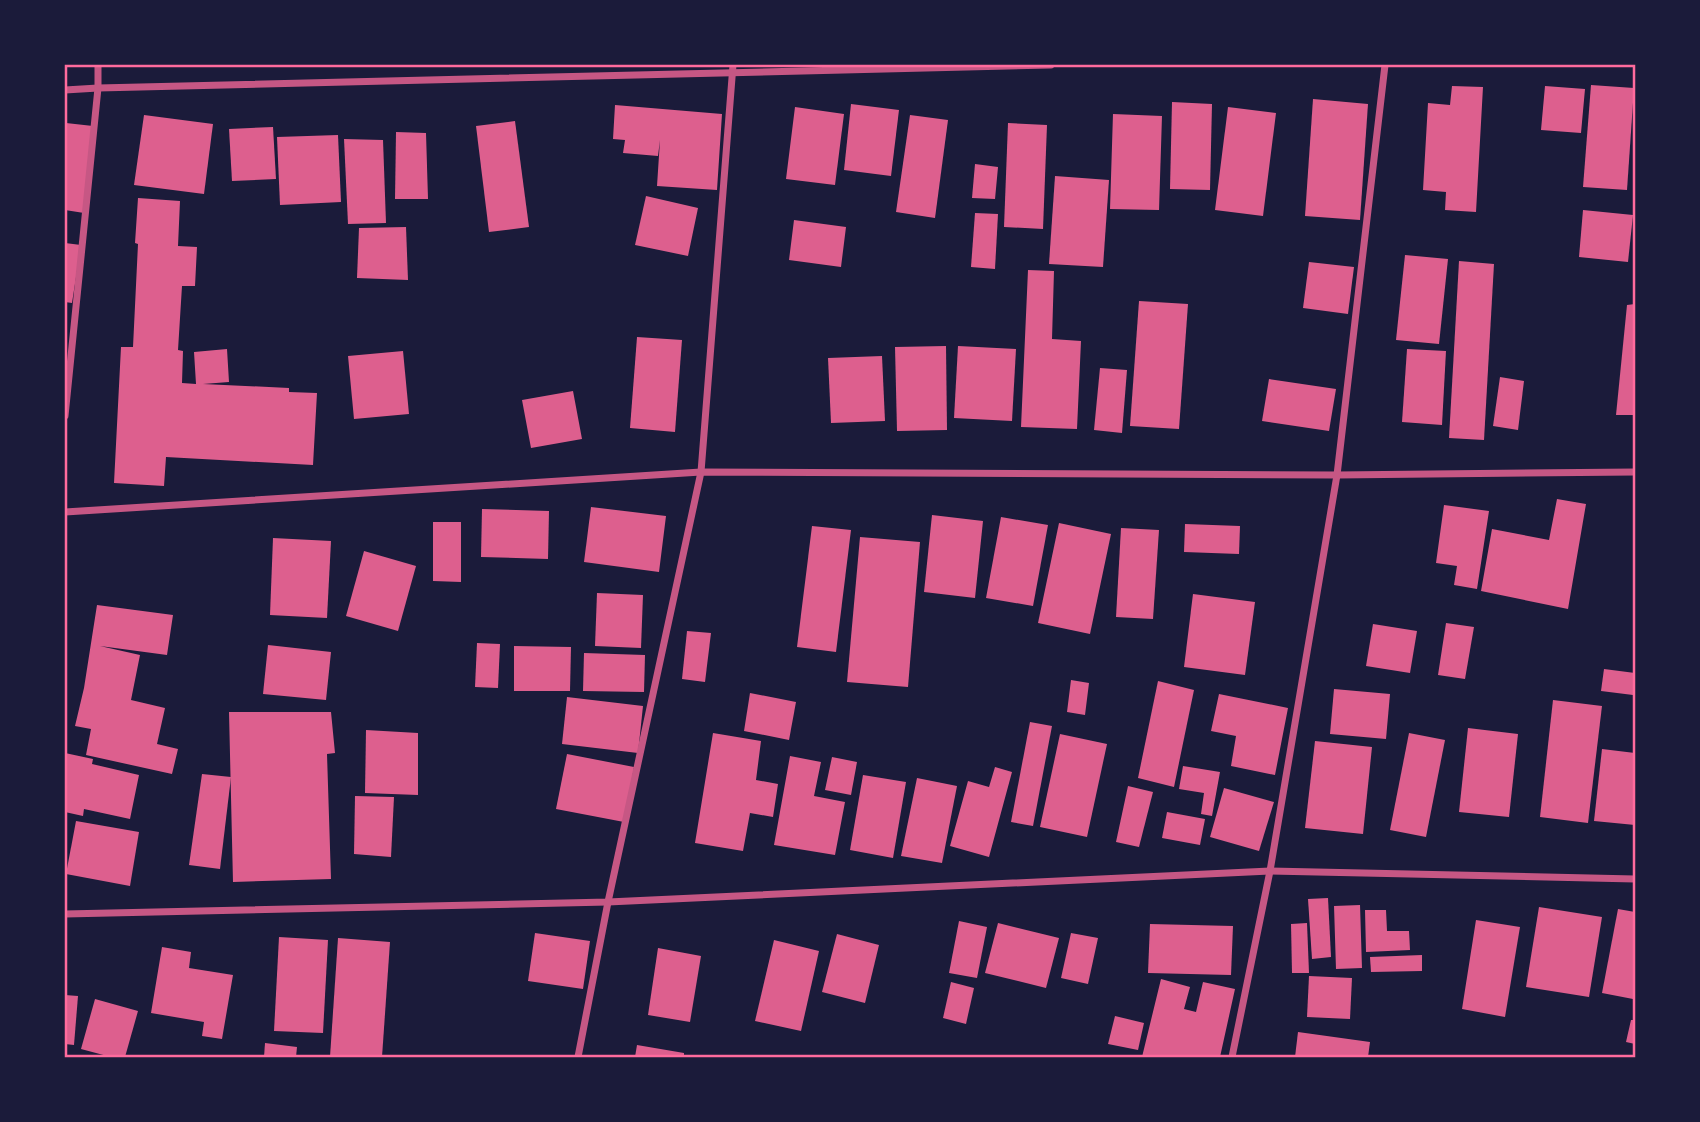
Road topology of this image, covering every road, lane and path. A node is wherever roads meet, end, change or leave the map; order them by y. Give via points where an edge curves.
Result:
1 (98, 65) edge
2 (1051, 65) edge
3 (1385, 65) edge
4 (733, 69) edge
5 (97, 88) junction
6 (65, 90) edge
7 (65, 416) edge
8 (701, 472) junction
9 (1635, 472) edge
10 (1336, 475) junction
11 (65, 512) edge
12 (1270, 871) junction
13 (1635, 879) edge
14 (608, 902) junction
15 (65, 914) edge
16 (578, 1057) edge
17 (1232, 1057) edge

1 - 5 street
2 - 4 street
3 - 10 street
4 - 5 street
4 - 8 street
5 - 6 street
5 - 7 street
8 - 10 street
8 - 11 street
8 - 14 street
9 - 10 street
10 - 12 street
12 - 13 street
12 - 14 street
12 - 17 street
14 - 15 street
14 - 16 street

